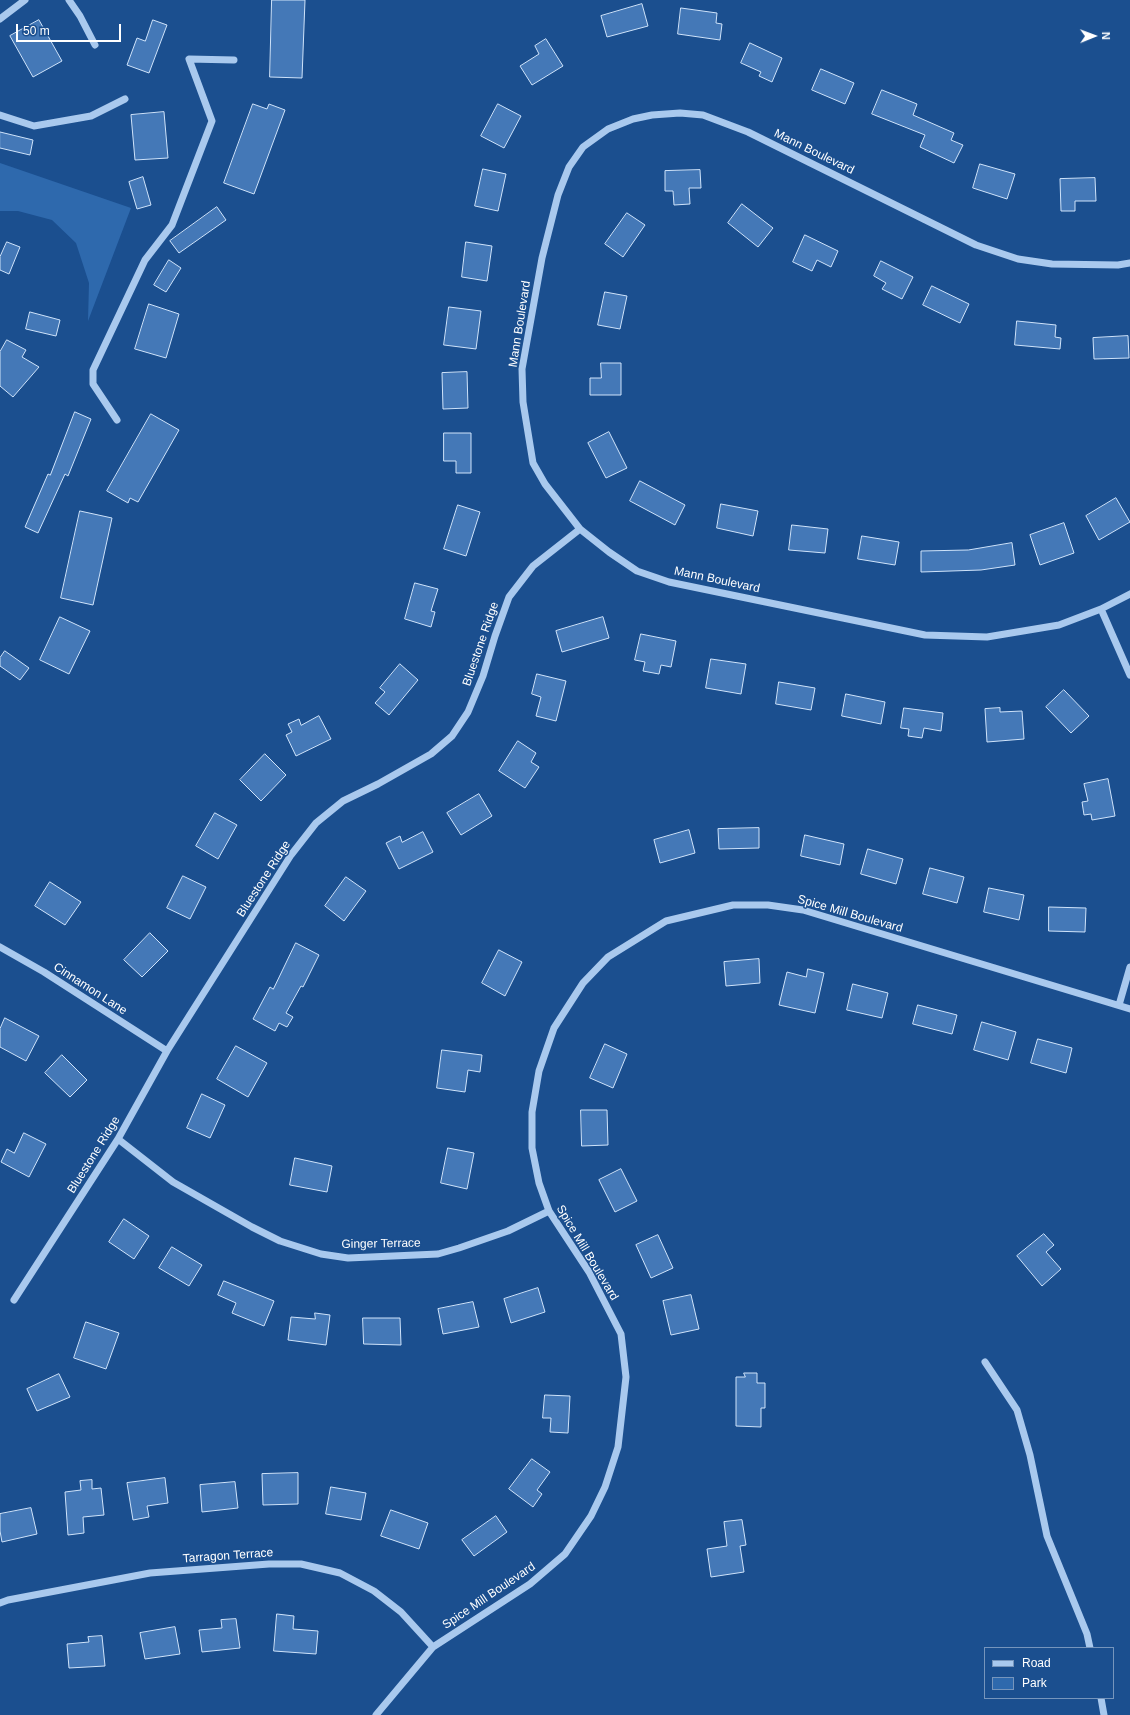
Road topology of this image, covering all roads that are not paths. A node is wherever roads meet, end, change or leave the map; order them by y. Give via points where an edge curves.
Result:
1 (26, 0) edge
2 (69, 0) edge
3 (0, 19) edge
4 (95, 45) dead end
5 (234, 60) dead end
6 (125, 99) dead end
7 (0, 115) edge
8 (1130, 263) edge
9 (117, 420) dead end
10 (580, 529) junction
11 (1130, 594) edge
12 (1101, 609) junction
13 (1130, 675) edge
14 (0, 947) edge
15 (1130, 967) edge
16 (1119, 1005) junction
17 (1130, 1009) edge
18 (167, 1051) junction
19 (118, 1140) junction
20 (549, 1211) junction
21 (14, 1300) dead end
22 (985, 1362) dead end
23 (0, 1603) edge
24 (434, 1647) junction
25 (1090, 1647) edge
26 (1101, 1699) edge
27 (376, 1715) edge
28 (1104, 1715) edge

1 - 3 street
2 - 4 street
5 - 9 street via 190,59 212,121 172,225 145,260 93,370 93,384
6 - 7 street via 91,116 34,126
8 - 10 street, Mann Boulevard via 1052,264 1018,259 976,245 748,132 703,115 652,115 608,129 583,147 569,167 558,195 542,258 522,369 523,402 532,463 544,484
10 - 12 street, Mann Boulevard via 637,571 669,582 925,635 987,637 1059,625
10 - 18 street, Bluestone Ridge via 533,566 508,597 483,676 468,712 452,736 431,754 343,801 316,824 291,855
11 - 12 street, Mann Boulevard
12 - 13 street
14 - 18 street, Cinnamon Lane via 44,972
15 - 16 street
16 - 17 street, Spice Mill Boulevard
16 - 20 street, Spice Mill Boulevard via 803,910 768,905 733,905 666,921 608,957 583,983 554,1028 539,1071 532,1112 534,1155 539,1183
18 - 19 street, Bluestone Ridge
19 - 20 street, Ginger Terrace via 172,1182 252,1227 280,1241 321,1254 348,1258 438,1254 508,1231
19 - 21 street, Bluestone Ridge
20 - 24 street, Spice Mill Boulevard via 589,1272 621,1334 626,1377 618,1447 605,1487 591,1516 565,1554 530,1584
22 - 25 street via 1017,1410 1030,1455 1047,1536 1087,1634
23 - 24 street, Tarragon Terrace via 150,1573 301,1564 340,1573 374,1591 401,1612
24 - 27 street, Spice Mill Boulevard
26 - 28 street

